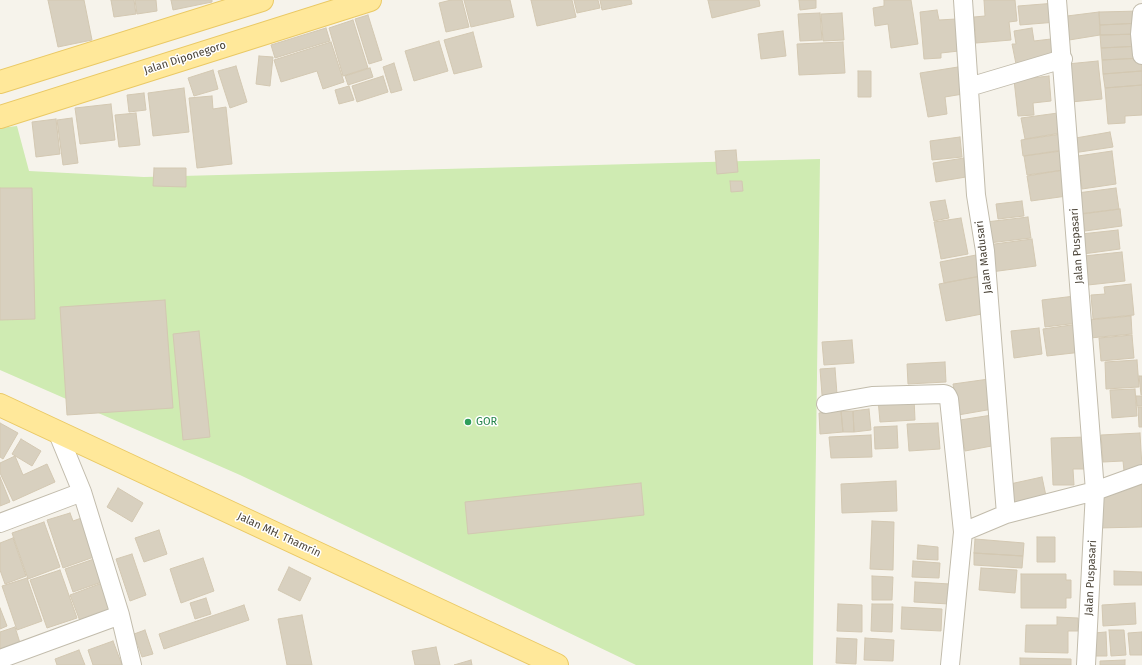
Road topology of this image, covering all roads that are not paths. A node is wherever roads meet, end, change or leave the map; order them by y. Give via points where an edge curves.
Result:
1 (262, 0) edge
2 (370, 0) edge
3 (963, 0) edge
4 (1057, 0) edge
5 (1142, 13) edge
6 (1142, 55) edge
7 (1063, 59) junction
8 (0, 82) edge
9 (969, 87) junction
10 (0, 117) edge
11 (826, 404) dead end
12 (0, 405) edge
13 (57, 431) junction
14 (1142, 474) edge
15 (1095, 491) junction
16 (82, 492) junction
17 (1006, 514) junction
18 (0, 523) edge
19 (963, 532) junction
20 (120, 615) junction
21 (0, 659) edge
22 (132, 665) edge
23 (557, 665) edge
24 (950, 665) edge
25 (1086, 665) edge

1 - 8 main road
2 - 10 main road, Jalan Diponegoro
3 - 9 street, Jalan Madusari
4 - 7 street, Jalan Puspasari
5 - 6 street
7 - 9 street
7 - 15 street, Jalan Puspasari
9 - 17 street, Jalan Madusari via 976,195 985,252
11 - 19 street via 872,396 947,395
12 - 13 main road, Jalan MH. Thamrin
13 - 16 street
13 - 23 main road, Jalan MH. Thamrin
14 - 15 street
15 - 17 street
15 - 25 street, Jalan Puspasari
16 - 18 street
16 - 20 street
17 - 19 street
19 - 24 street
20 - 21 street
20 - 22 street

